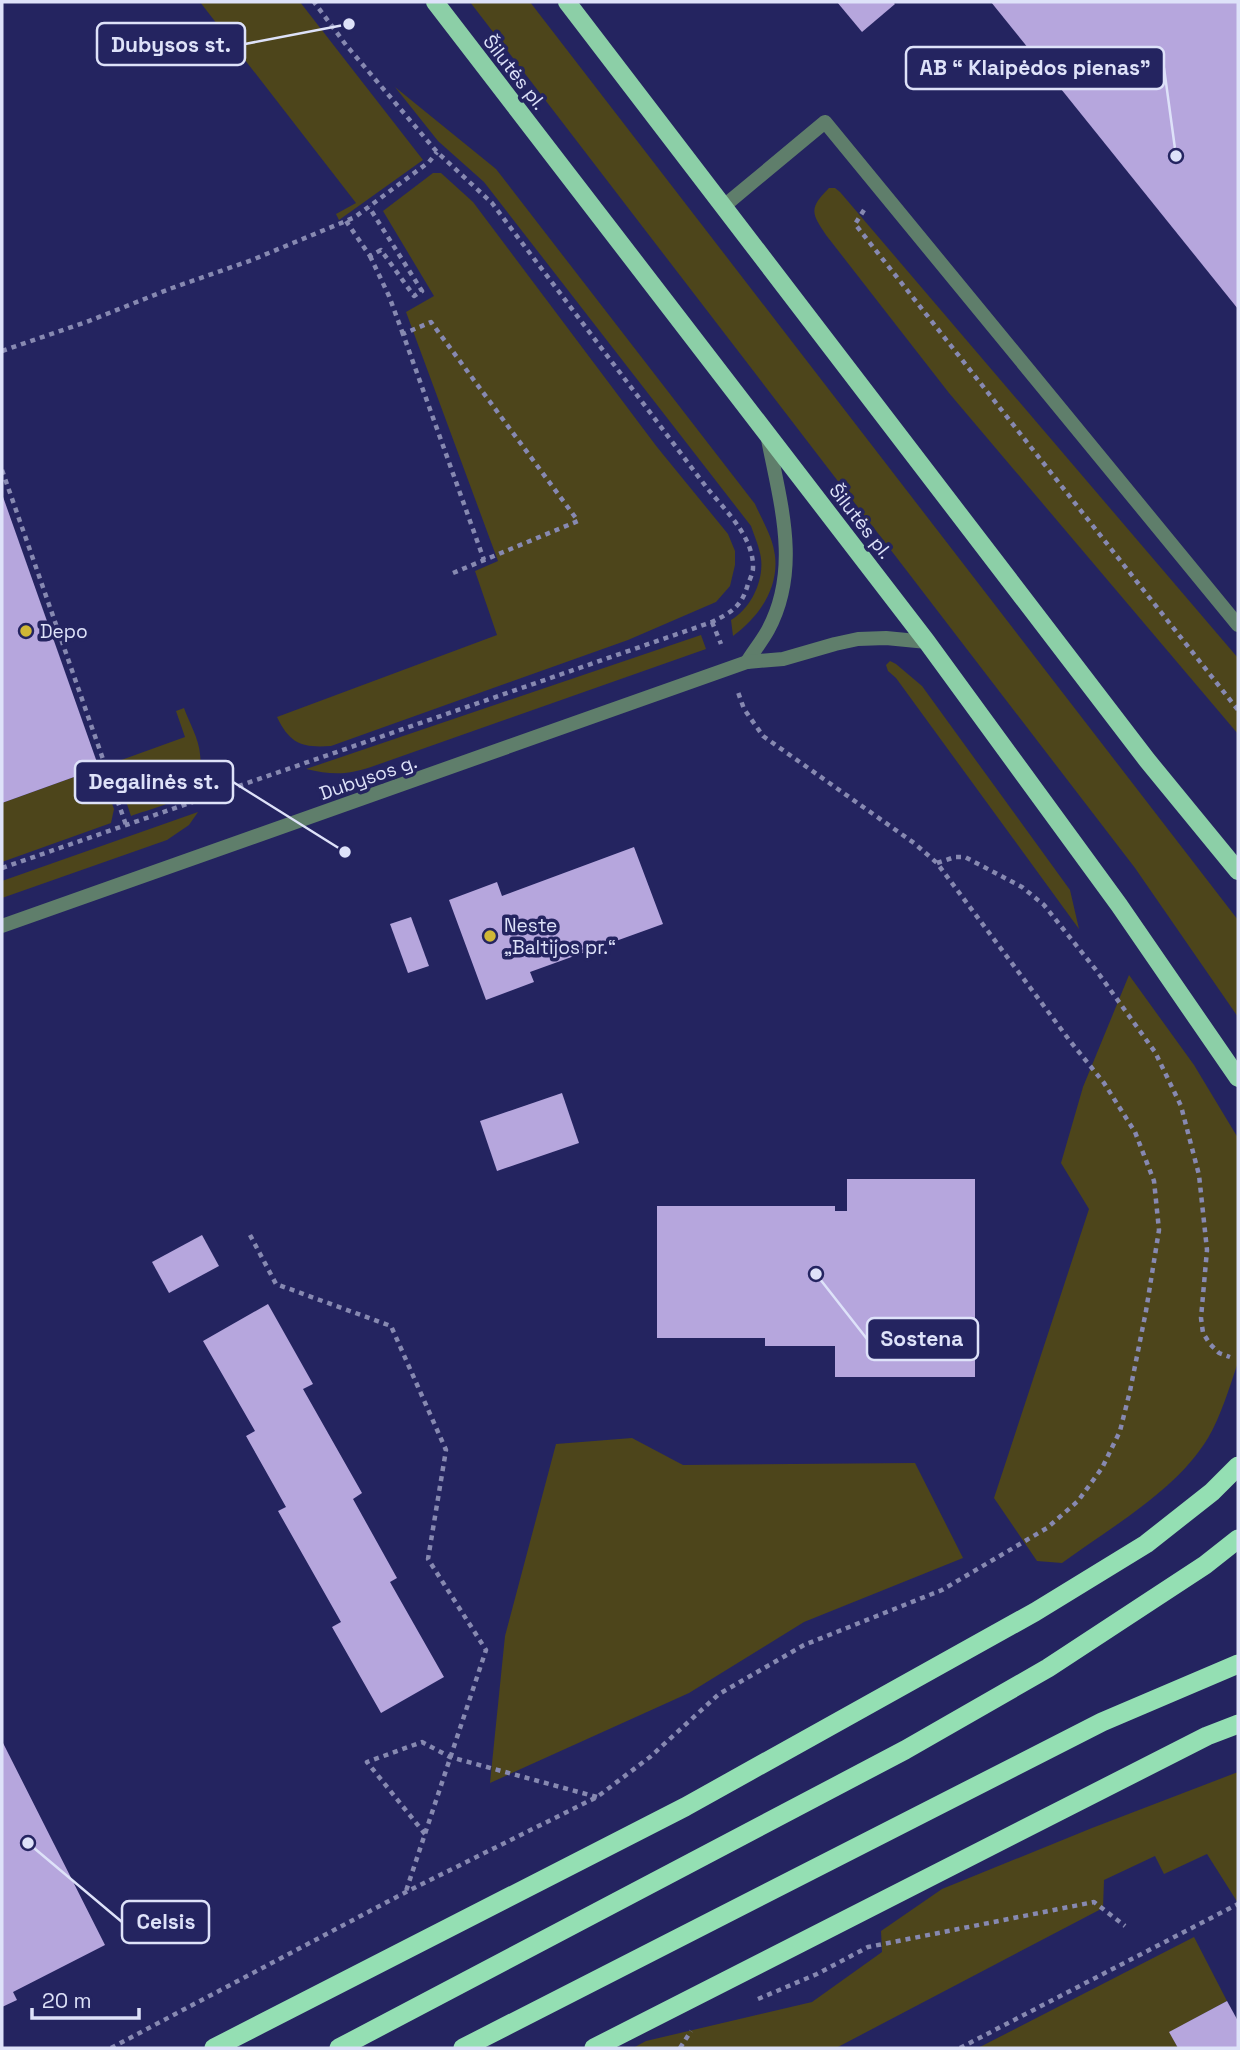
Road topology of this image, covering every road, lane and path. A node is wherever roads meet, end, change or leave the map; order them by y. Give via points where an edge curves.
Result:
1 (314, 2) edge
2 (435, 2) edge
3 (567, 2) edge
4 (437, 152) junction
5 (878, 187) junction
6 (369, 206) junction
7 (724, 206) junction
8 (346, 221) junction
9 (370, 256) junction
10 (403, 334) junction
11 (2, 351) edge
12 (766, 433) junction
13 (2, 470) edge
14 (484, 560) junction
15 (453, 573) dead end
16 (712, 622) junction
17 (1238, 625) edge
18 (927, 642) junction
19 (747, 662) junction
20 (730, 669) junction
21 (1238, 710) edge
22 (125, 825) junction
23 (937, 863) junction
24 (2, 868) edge
25 (1238, 871) edge
26 (2, 926) edge
27 (1238, 1078) edge
28 (250, 1235) dead end
29 (1230, 1357) dead end
30 (1238, 1466) edge
31 (1238, 1539) edge
32 (1238, 1664) edge
33 (1238, 1724) edge
34 (450, 1757) junction
35 (597, 1797) junction
36 (425, 1834) junction
37 (405, 1892) junction
38 (1238, 1904) edge
39 (1125, 1926) dead end
40 (756, 2000) dead end
41 (695, 2025) dead end
42 (111, 2048) edge
43 (214, 2048) edge
44 (339, 2048) edge
45 (463, 2048) edge
46 (594, 2048) edge
47 (680, 2048) edge
48 (960, 2048) edge

1 - 4 path
2 - 12 main road, Šilutės pl.
3 - 7 main road
4 - 6 path
4 - 16 path via 492,203 742,532 753,568 746,594 734,611
5 - 7 street via 825,122
5 - 17 street
5 - 21 path via 855,225
6 - 8 path
6 - 9 path via 422,291 414,296 381,250
7 - 25 main road via 1147,760
8 - 9 path
8 - 11 path
9 - 10 path
10 - 14 path
10 - 14 path via 431,322 578,521
12 - 18 main road, Šilutės pl.
12 - 19 street via 787,562 781,597 768,630
13 - 22 path
14 - 15 path
16 - 20 path
16 - 22 path
18 - 19 street, Dubysos g. via 858,639 783,659
18 - 27 main road, Šilutės pl. via 1119,905
19 - 20 street, Dubysos g.
20 - 23 path via 744,709 763,736
20 - 26 street, Dubysos g.
22 - 24 path
23 - 29 path via 965,858 1022,887 1044,905 1155,1052 1181,1107 1199,1175 1207,1250 1203,1333 1219,1353
23 - 35 path via 1104,1083 1135,1132 1154,1181 1159,1230 1120,1431 1102,1468 1078,1501 1047,1528 943,1590 804,1645 719,1694 650,1757
28 - 34 path via 276,1284 391,1326 446,1450 428,1559 486,1650
30 - 43 highway via 1146,1544 1035,1612 685,1807
31 - 44 highway via 1048,1668 905,1750
32 - 45 highway via 1102,1721
33 - 46 highway
34 - 35 path
34 - 36 path
34 - 36 path via 422,1742 367,1762
35 - 37 path
36 - 37 path
37 - 42 path
38 - 48 path
39 - 40 path via 1094,1902 868,1947
41 - 47 path

